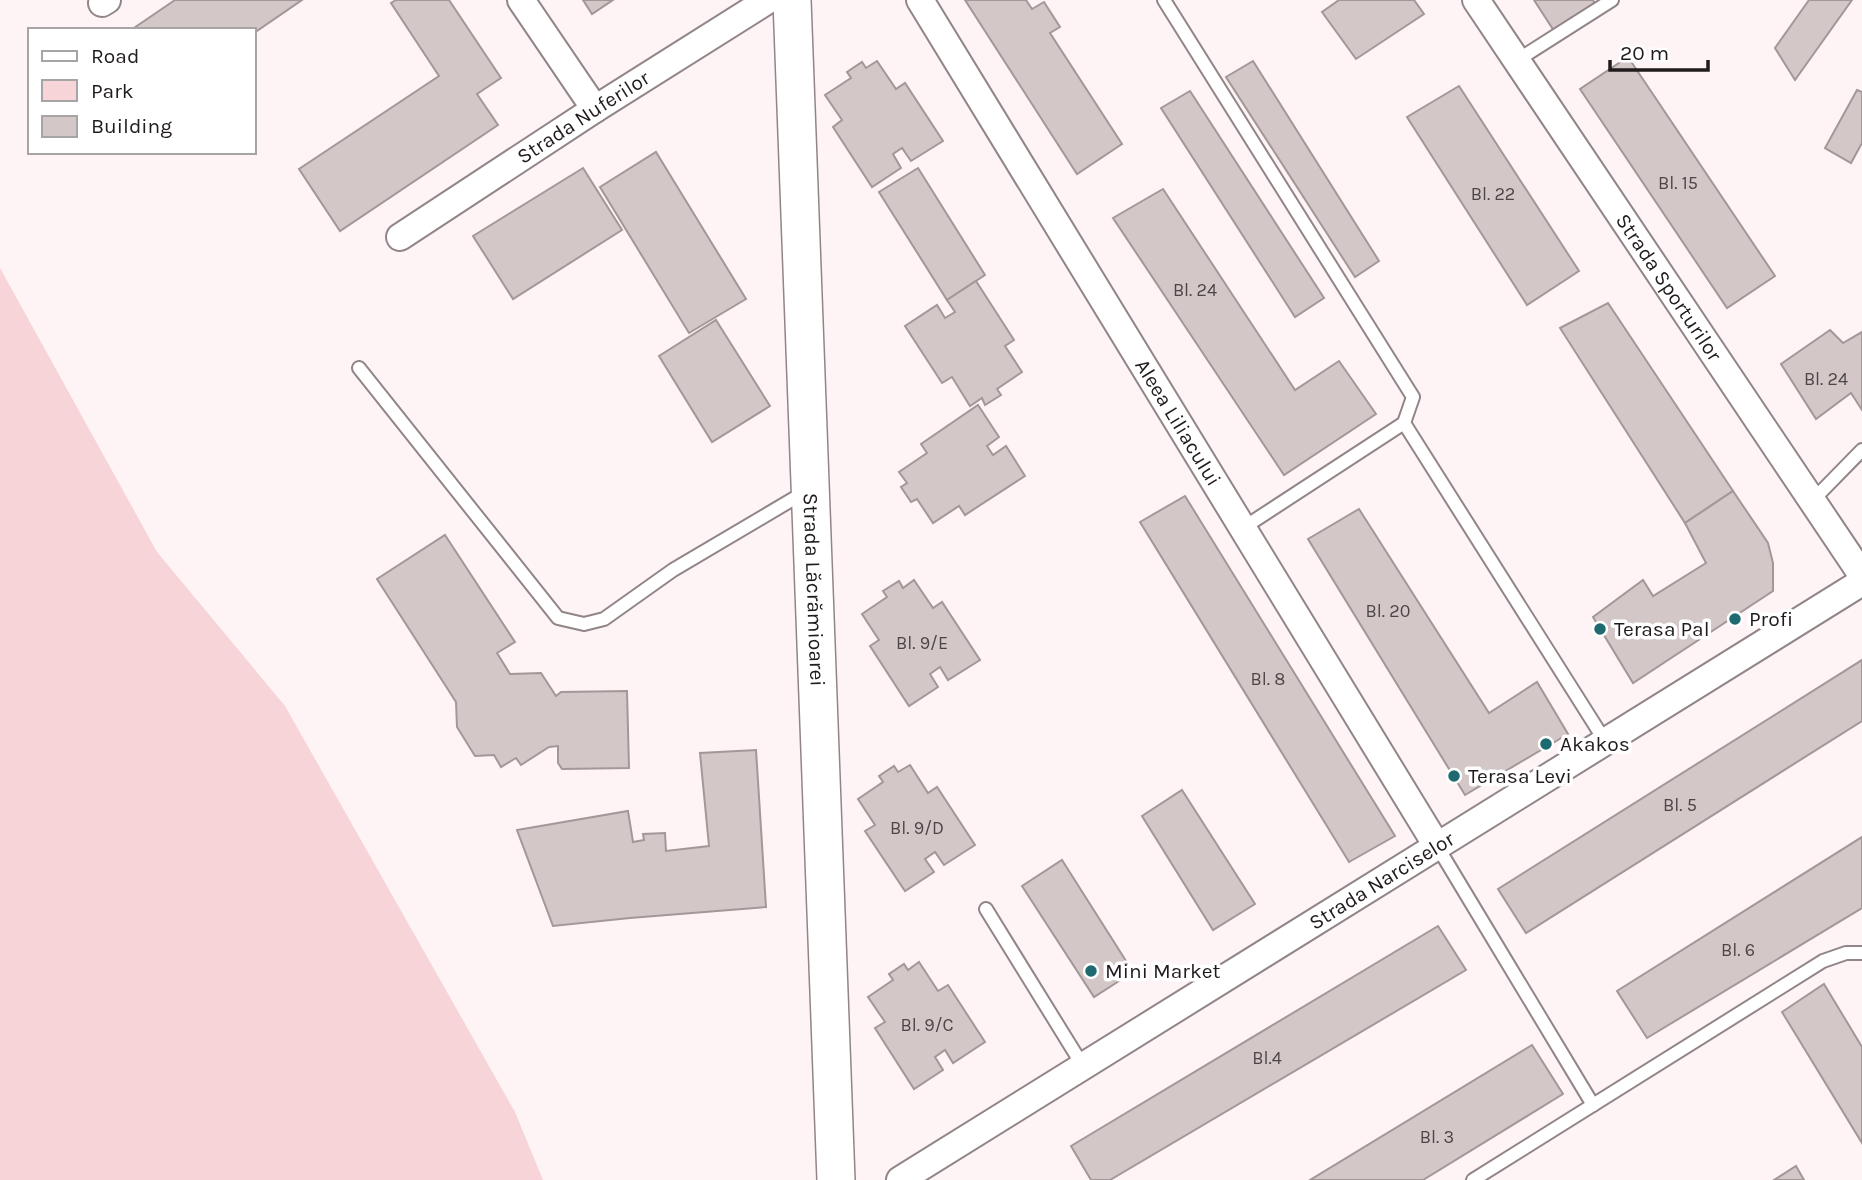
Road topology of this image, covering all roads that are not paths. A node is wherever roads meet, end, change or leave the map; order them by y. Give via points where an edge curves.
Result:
1 (521, 0) edge
2 (768, 0) edge
3 (792, 0) edge
4 (920, 0) edge
5 (1164, 0) edge
6 (1476, 0) edge
7 (1612, 0) edge
8 (1516, 61) junction
9 (595, 109) junction
10 (400, 237) dead end
11 (359, 368) dead end
12 (1404, 423) junction
13 (1862, 450) edge
14 (809, 489) junction
15 (1813, 500) junction
16 (1243, 528) junction
17 (1862, 575) edge
18 (1862, 582) edge
19 (1605, 741) junction
20 (1437, 846) junction
21 (986, 909) dead end
22 (1862, 953) edge
23 (1083, 1066) junction
24 (1593, 1105) junction
25 (836, 1180) edge
26 (900, 1180) edge
27 (1473, 1180) edge

1 - 9 street
2 - 9 street, Strada Nuferilor
3 - 14 main road, Strada Lăcrămioarei
4 - 16 street, Aleea Liliacului
5 - 12 lane via 1413,397
6 - 8 street, Strada Sporturilor
7 - 8 lane
8 - 15 street, Strada Sporturilor
9 - 10 street, Strada Nuferilor
11 - 14 lane via 558,618 584,624 604,619 673,569
12 - 16 lane
12 - 19 lane
13 - 15 lane
14 - 25 main road, Strada Lăcrămioarei
15 - 17 street, Strada Sporturilor
16 - 20 street, Aleea Liliacului
18 - 19 street, Strada Narciselor
19 - 20 street, Strada Narciselor
20 - 23 street, Strada Narciselor
20 - 24 lane
21 - 23 lane
22 - 24 lane via 1823,961
23 - 26 street, Strada Narciselor
24 - 27 lane

